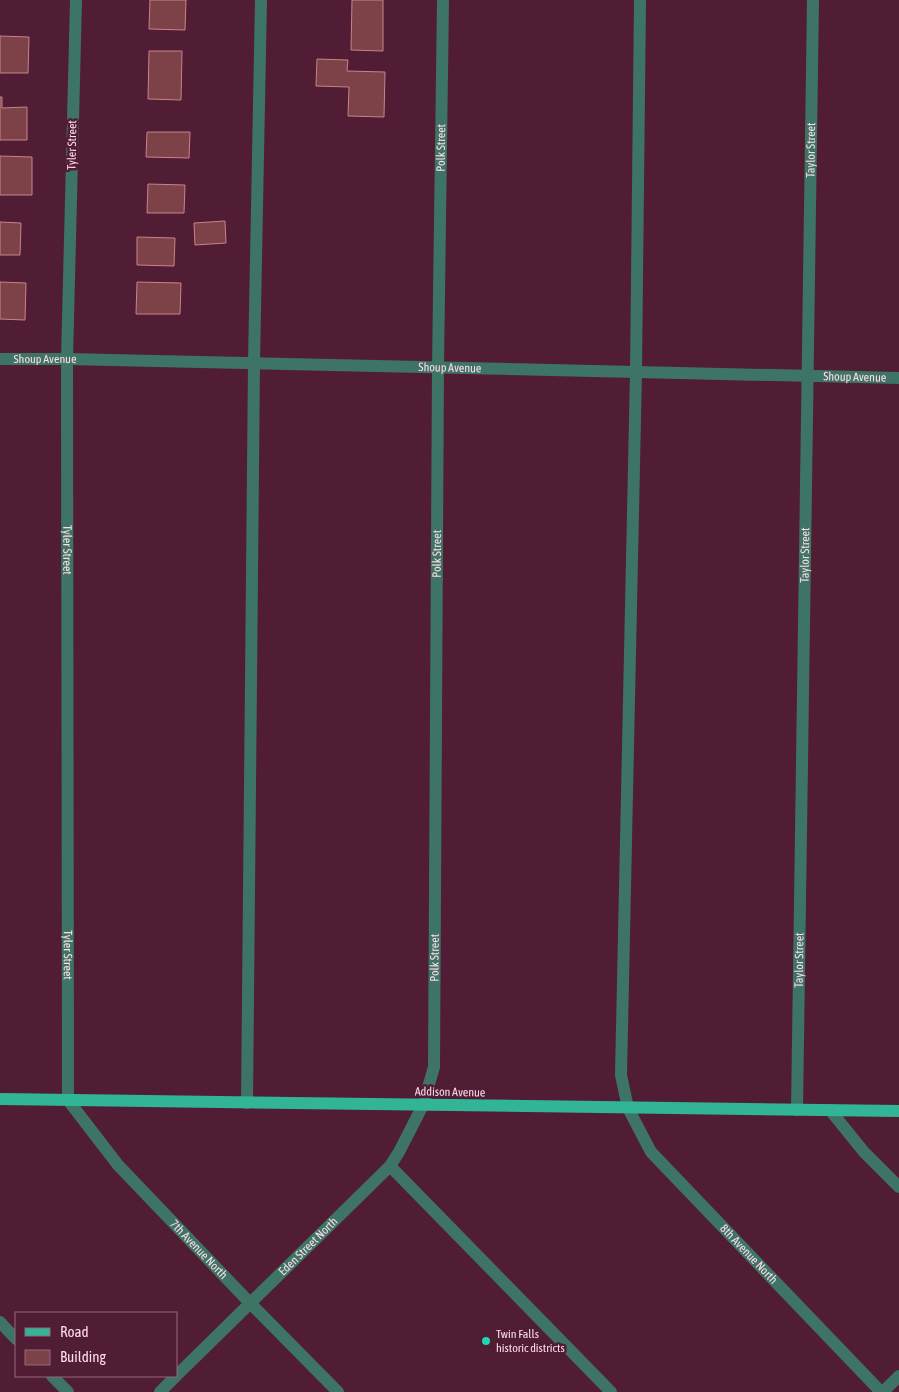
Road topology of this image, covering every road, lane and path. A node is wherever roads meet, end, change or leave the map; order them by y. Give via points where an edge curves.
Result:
1 (76, 0) edge
2 (261, 0) edge
3 (443, 0) edge
4 (640, 0) edge
5 (813, 0) edge
6 (0, 359) edge
7 (67, 359) junction
8 (254, 363) junction
9 (438, 368) junction
10 (636, 372) junction
11 (808, 375) junction
12 (899, 378) edge
13 (0, 1099) edge
14 (68, 1100) junction
15 (248, 1103) junction
16 (423, 1105) junction
17 (628, 1108) junction
18 (798, 1110) junction
19 (830, 1110) junction
20 (899, 1111) edge
21 (390, 1166) junction
22 (899, 1187) edge
23 (250, 1303) junction
24 (0, 1322) edge
25 (15, 1338) edge
26 (178, 1374) edge
27 (899, 1376) edge
28 (53, 1377) edge
29 (175, 1377) edge
30 (68, 1392) edge
31 (160, 1392) edge
32 (338, 1392) edge
33 (610, 1392) edge
34 (882, 1392) edge

1 - 7 street, Tyler Street
2 - 8 street
3 - 9 street, Polk Street
4 - 10 street, 8th Avenue North
5 - 11 street, Taylor Street
6 - 7 street, Shoup Avenue
7 - 8 street, Shoup Avenue
7 - 14 street, Tyler Street
8 - 9 street, Shoup Avenue
8 - 15 street
9 - 10 street, Shoup Avenue
9 - 16 street, Polk Street via 434,1067
10 - 11 street, Shoup Avenue
10 - 17 street, 8th Avenue North via 621,1076
11 - 12 street, Shoup Avenue
11 - 18 street, Taylor Street
13 - 14 main road, Addison Avenue
14 - 15 main road, Addison Avenue
14 - 23 street, 7th Avenue North via 118,1165
15 - 16 main road, Addison Avenue
16 - 17 main road, Addison Avenue
16 - 21 street, Eden Street North
17 - 18 main road, Addison Avenue
17 - 34 street, 8th Avenue North via 651,1152
18 - 19 main road, Addison Avenue
19 - 20 main road, Addison Avenue
19 - 22 street via 864,1152
21 - 23 street, Eden Street North
21 - 33 street
23 - 26 street, Eden Street North
23 - 32 street, 7th Avenue North
24 - 25 street
27 - 34 street
28 - 30 street
29 - 31 street, Eden Street North

